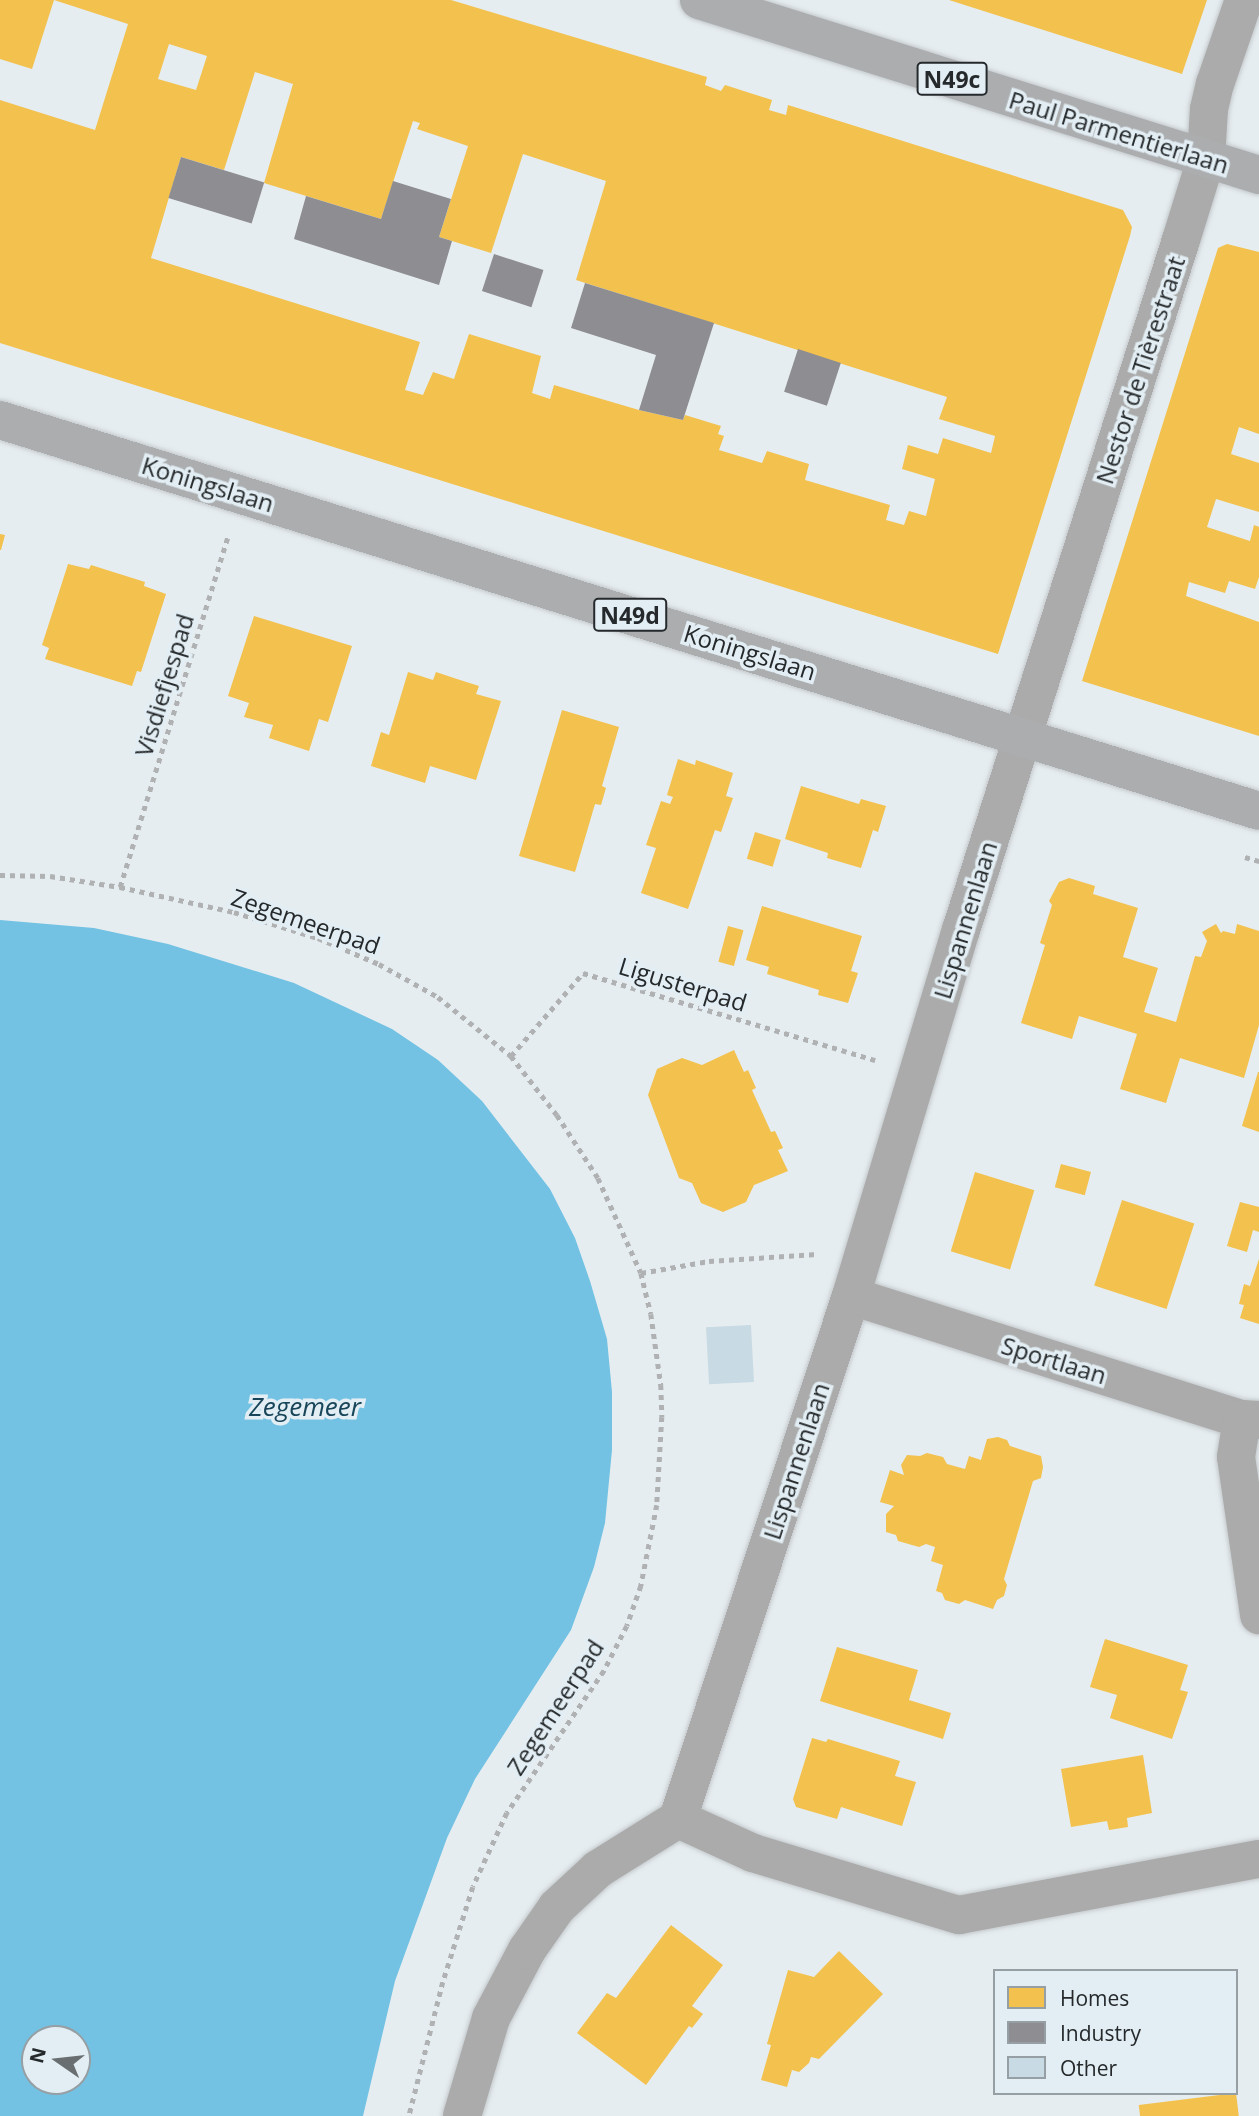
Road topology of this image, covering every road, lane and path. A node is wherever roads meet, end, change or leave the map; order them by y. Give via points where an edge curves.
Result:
1 (699, 0) edge
2 (1244, 0) edge
3 (1206, 159) junction
4 (1259, 175) edge
5 (0, 419) edge
6 (241, 494) junction
7 (1023, 737) junction
8 (1259, 811) edge
9 (0, 875) edge
10 (120, 887) junction
11 (510, 1056) junction
12 (878, 1061) dead end
13 (817, 1254) dead end
14 (641, 1273) junction
15 (851, 1296) junction
16 (1251, 1420) edge
17 (1259, 1615) edge
18 (678, 1819) junction
19 (1259, 1859) edge
20 (409, 2116) edge
21 (462, 2116) edge

1 - 3 main road, Paul Parmentierlaan / N49c
2 - 3 street, Nestor de Tièrestraat via 1209,109
3 - 4 main road, Paul Parmentierlaan / N49c
3 - 7 street, Nestor de Tièrestraat
5 - 6 main road, Koningslaan / N49d
6 - 7 main road, Koningslaan / N49d
6 - 10 path, Visdiefjespad
7 - 8 main road, Koningslaan / N49d
7 - 15 street, Lispannenlaan
9 - 10 path, Zegemeerpad via 50,876
10 - 11 path, Zegemeerpad via 234,912 317,938 379,964 438,997
11 - 12 path, Ligusterpad via 583,973
11 - 14 path, Zegemeerpad via 557,1115 598,1178
13 - 14 path via 709,1261
14 - 20 path, Zegemeerpad via 657,1357 662,1417 657,1506 641,1586 604,1671 507,1813 472,1887
15 - 16 street, Sportlaan
15 - 18 street, Lispannenlaan
16 - 17 street via 1236,1457
18 - 19 street via 753,1853 959,1915
18 - 21 street via 598,1869 556,1907 491,2018

